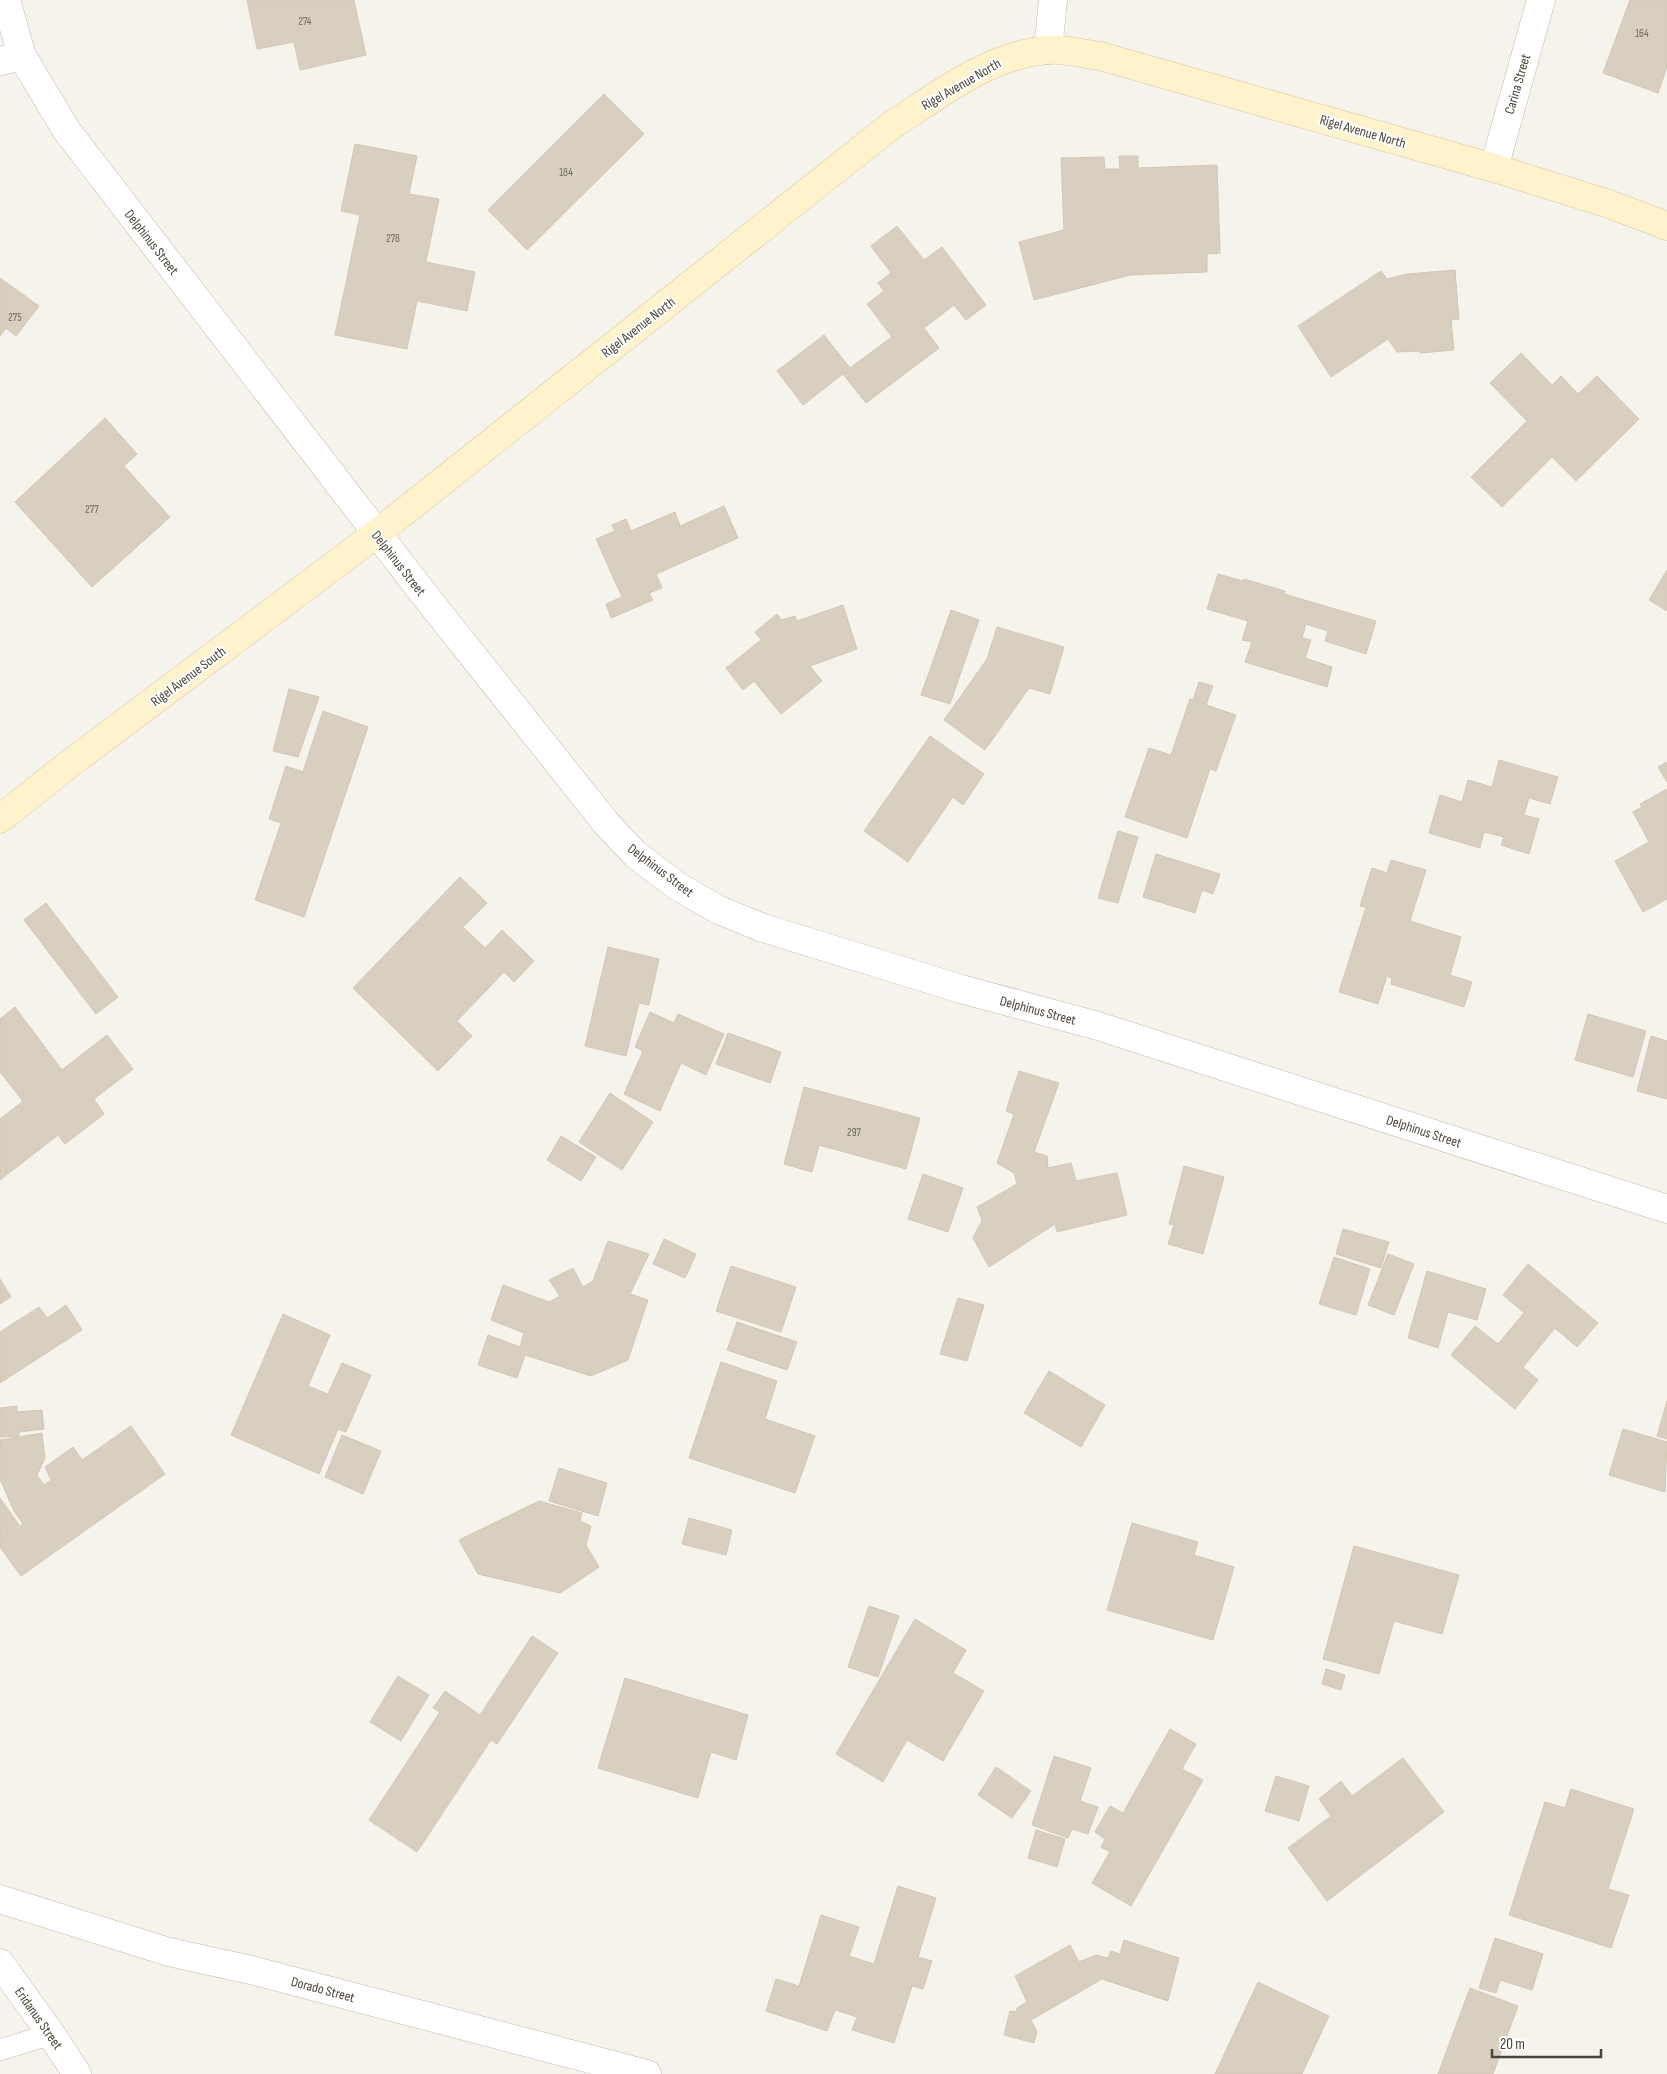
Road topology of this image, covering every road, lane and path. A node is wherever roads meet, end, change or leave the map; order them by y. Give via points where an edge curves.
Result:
1 (6, 0) edge
2 (1053, 0) edge
3 (1541, 0) edge
4 (1048, 50) junction
5 (11, 59) edge
6 (1494, 168) junction
7 (1667, 226) edge
8 (376, 534) junction
9 (0, 819) edge
10 (1667, 1209) edge
11 (0, 1899) edge
12 (0, 1963) edge
13 (51, 2034) junction
14 (0, 2050) edge
15 (76, 2074) edge
16 (647, 2074) edge

1 - 5 street, Delphinus Street
2 - 4 street
3 - 6 street, Carina Street
4 - 6 main road, Rigel Avenue North via 1100,56 1146,68
4 - 8 main road, Rigel Avenue North via 1002,60 957,84 892,126
5 - 8 street, Delphinus Street
6 - 7 main road, Rigel Avenue North
8 - 9 main road, Rigel Avenue South
8 - 10 street, Delphinus Street via 635,854 677,886 719,910 763,928 961,989 1098,1026
11 - 16 street, Dorado Street via 169,1952 251,1970
12 - 13 street, Eridanus Street
13 - 14 lane
13 - 15 street, Eridanus Street

